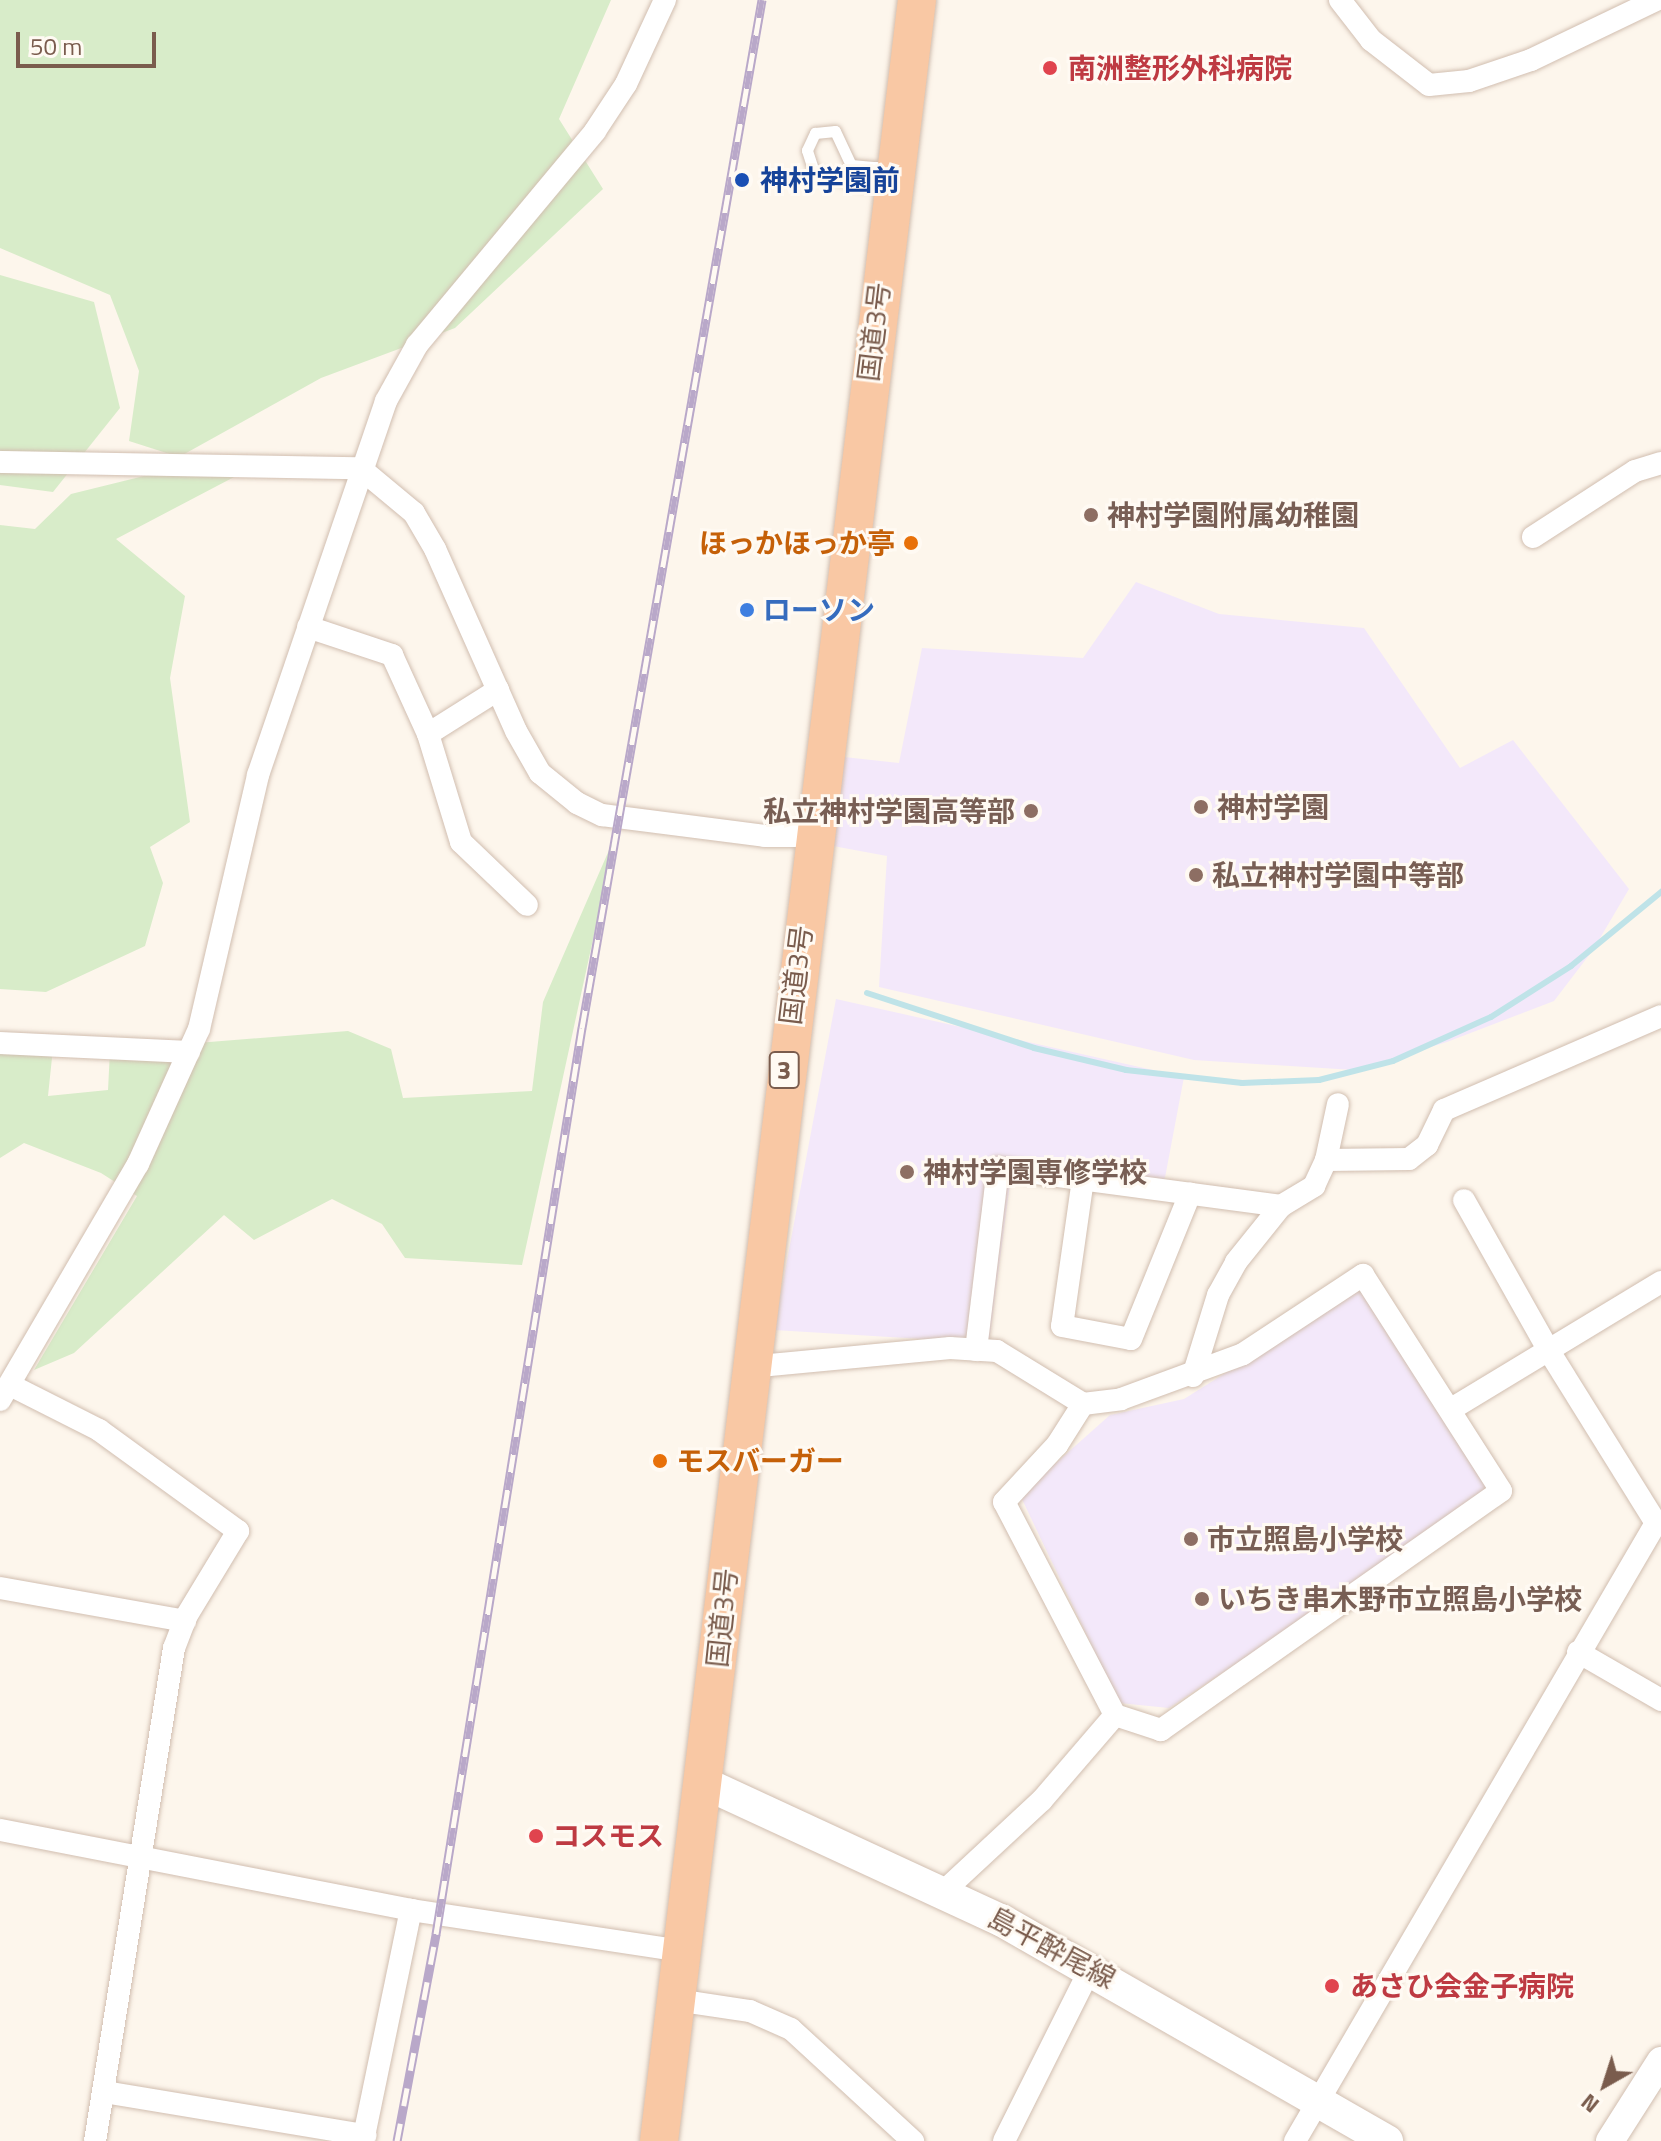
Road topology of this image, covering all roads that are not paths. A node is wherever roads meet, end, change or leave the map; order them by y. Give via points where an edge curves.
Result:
1 (665, 0) edge
2 (917, 0) edge
3 (1340, 0) edge
4 (1656, 0) edge
5 (893, 186) junction
6 (0, 462) edge
7 (1661, 463) edge
8 (360, 468) junction
9 (1533, 537) dead end
10 (308, 627) junction
11 (498, 690) junction
12 (428, 734) junction
13 (812, 836) junction
14 (527, 905) dead end
15 (1661, 1016) edge
16 (0, 1043) edge
17 (189, 1052) junction
18 (1338, 1104) dead end
19 (1326, 1160) junction
20 (1083, 1179) junction
21 (1190, 1194) junction
22 (1464, 1200) dead end
23 (1281, 1206) junction
24 (1661, 1282) edge
25 (976, 1350) junction
26 (1549, 1351) junction
27 (749, 1367) junction
28 (1193, 1376) junction
29 (5, 1392) edge
30 (1083, 1404) junction
31 (1453, 1408) junction
32 (1658, 1524) edge
33 (0, 1588) edge
34 (185, 1621) junction
35 (1578, 1652) junction
36 (1661, 1700) edge
37 (1115, 1715) junction
38 (704, 1783) junction
39 (0, 1830) edge
40 (143, 1854) junction
41 (943, 1892) junction
42 (411, 1910) junction
43 (682, 1951) junction
44 (1091, 1967) junction
45 (676, 2000) junction
46 (1661, 2061) edge
47 (104, 2092) junction
48 (1319, 2101) junction
49 (364, 2138) edge
50 (95, 2141) edge
51 (659, 2141) edge
52 (913, 2141) edge
53 (1004, 2141) edge
54 (1295, 2141) edge
55 (1387, 2141) edge
56 (1610, 2141) edge

1 - 8 street via 626,84 595,131 417,345 386,401
2 - 5 highway, 国道3号 / 3
3 - 4 street via 1371,40 1429,85 1469,81 1531,60
5 - 5 lane via 862,185 814,172 807,150 815,133 835,131 851,165 876,167
5 - 13 highway, 国道3号 / 3
6 - 8 street
7 - 9 street via 1635,471
8 - 10 street
8 - 11 street via 414,513
10 - 12 street via 392,655
10 - 17 street via 258,775 219,954
11 - 12 street
11 - 13 street via 540,773 577,803 602,815 765,836
12 - 14 street via 461,842
13 - 27 highway, 国道3号 / 3
15 - 19 street via 1444,1110 1427,1145 1409,1159
16 - 17 street
17 - 29 street via 138,1164
18 - 19 street
19 - 23 street via 1314,1186
20 - 21 street
20 - 21 street via 1062,1326 1131,1339
20 - 25 street via 998,1168
21 - 23 street
22 - 26 street
23 - 28 street via 1256,1231 1218,1295
24 - 26 street
25 - 27 street
25 - 30 street via 997,1351
26 - 31 street
26 - 32 street
27 - 38 highway, 国道3号 / 3
28 - 30 street via 1121,1399
28 - 31 street via 1243,1354 1363,1275
29 - 34 street via 99,1430 238,1531
30 - 37 street via 1057,1445 1004,1502
31 - 37 street via 1501,1491 1161,1730
32 - 35 street
33 - 34 street
34 - 40 street via 174,1648
35 - 36 street
35 - 48 street
37 - 41 street via 1042,1800
38 - 41 main road, 島平酔尾線
38 - 43 highway, 国道3号 / 3
39 - 40 street
40 - 42 street
40 - 47 street
41 - 44 main road, 島平酔尾線
42 - 43 street
42 - 49 street
43 - 45 highway, 国道3号 / 3
44 - 48 main road, 島平酔尾線
44 - 53 street
45 - 51 highway, 国道3号 / 3
45 - 52 street via 750,2011 791,2029 840,2068 863,2098
46 - 56 street
47 - 49 street
47 - 50 street
48 - 54 street
48 - 55 main road, 島平酔尾線

